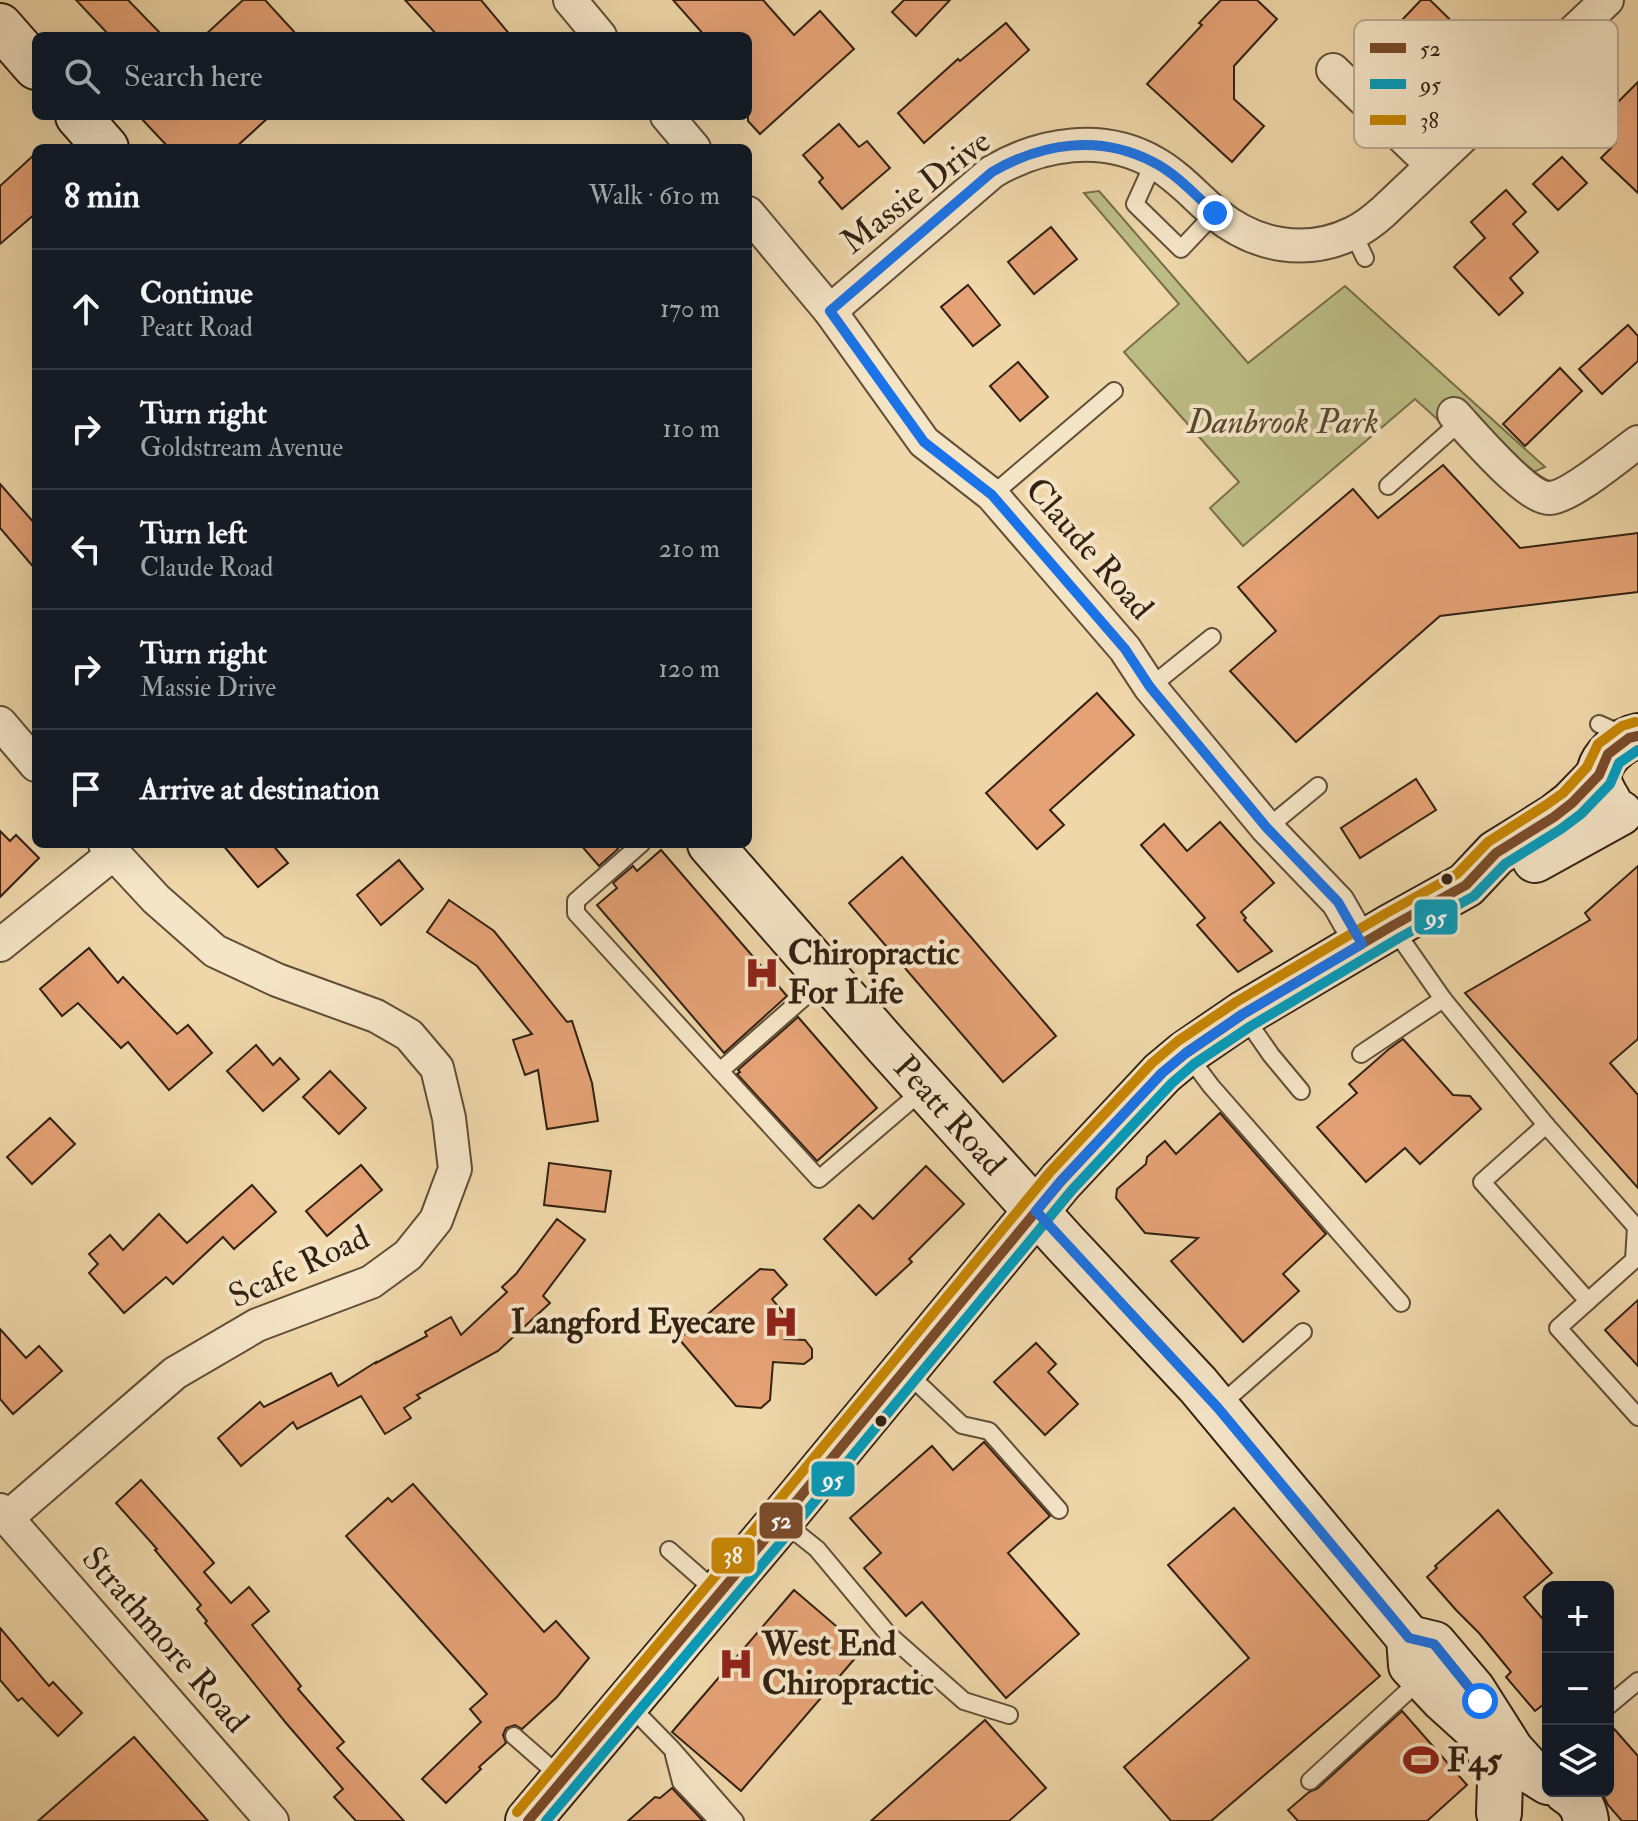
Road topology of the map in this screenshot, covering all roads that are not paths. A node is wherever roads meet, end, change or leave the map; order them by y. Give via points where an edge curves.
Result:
1 (570, 0) edge
2 (1607, 0) edge
3 (1586, 20) edge
4 (0, 26) edge
5 (597, 32) edge
6 (32, 62) edge
7 (1333, 70) dead end
8 (1354, 90) edge
9 (82, 120) edge
10 (670, 120) edge
11 (102, 144) edge
12 (691, 144) edge
13 (1414, 148) edge
14 (1450, 148) edge
15 (1154, 162) junction
16 (1432, 165) junction
17 (1233, 217) junction
18 (752, 218) edge
19 (830, 311) junction
20 (1114, 391) dead end
21 (1457, 418) joint
22 (1638, 442) edge
23 (1388, 486) dead end
24 (992, 495) junction
25 (1212, 637) dead end
26 (1150, 687) junction
27 (0, 723) edge
28 (1618, 751) edge
29 (32, 760) edge
30 (1318, 786) dead end
31 (1629, 817) edge
32 (1267, 828) junction
33 (636, 848) edge
34 (713, 848) edge
35 (109, 849) edge
36 (1466, 885) junction
37 (1377, 935) junction
38 (0, 945) edge
39 (826, 978) junction
40 (1443, 999) junction
41 (1243, 1014) junction
42 (1186, 1053) junction
43 (1361, 1054) dead end
44 (720, 1071) junction
45 (925, 1088) junction
46 (1301, 1091) dead end
47 (1546, 1125) junction
48 (1036, 1211) junction
49 (1588, 1301) junction
50 (1401, 1303) dead end
51 (1303, 1332) dead end
52 (904, 1370) junction
53 (1218, 1408) junction
54 (1638, 1417) edge
55 (1059, 1510) dead end
56 (4, 1514) edge
57 (781, 1520) junction
58 (669, 1550) dead end
59 (719, 1594) junction
60 (1416, 1658) junction
61 (1638, 1681) edge
62 (1614, 1701) edge
63 (627, 1703) junction
64 (1009, 1715) dead end
65 (514, 1736) dead end
66 (672, 1749) junction
67 (1542, 1775) edge
68 (563, 1779) junction
69 (1542, 1780) edge
70 (1310, 1781) dead end
71 (1573, 1797) edge
72 (1498, 1817) edge
73 (272, 1821) edge
74 (528, 1821) edge
75 (718, 1821) edge
76 (735, 1821) edge
77 (1586, 1821) edge

1 - 5 street
2 - 3 street, Massie Drive
4 - 6 main road
7 - 8 street
9 - 11 main road
10 - 12 street
13 - 16 street
14 - 16 street, Massie Drive
15 - 17 street, Massie Drive
15 - 17 lane via 1135,204 1181,249
15 - 19 street, Massie Drive via 1078,144 1014,159
16 - 17 street, Massie Drive via 1361,231 1329,242 1279,245 1256,239
18 - 19 street, Claude Road
19 - 24 street, Claude Road via 924,442
20 - 24 lane
21 - 22 street via 1531,491 1548,499 1565,494
21 - 23 lane
24 - 26 street, Claude Road via 1125,649
25 - 26 lane
26 - 32 street, Claude Road
27 - 29 street
28 - 31 main road via 1605,797
28 - 36 main road via 1563,810 1496,853
30 - 32 lane
31 - 36 main road via 1568,840 1506,878
32 - 37 street, Claude Road
33 - 44 lane via 576,901 576,913
34 - 39 main road, Peatt Road
35 - 38 street
35 - 56 street, Scafe Road via 215,951 376,1016 409,1035 437,1068 455,1169 436,1220 408,1255 371,1282 257,1325 175,1373
36 - 37 main road
37 - 40 lane
37 - 41 main road
39 - 44 lane
39 - 45 main road, Peatt Road
40 - 43 lane
40 - 47 lane
41 - 42 main road
41 - 46 lane
42 - 48 main road
42 - 50 lane
44 - 45 lane via 819,1179
45 - 48 main road, Peatt Road
47 - 49 lane via 1636,1227 1634,1260
47 - 49 lane via 1482,1182
48 - 52 main road
48 - 53 main road, Peatt Road
49 - 54 lane via 1558,1328
51 - 53 lane
52 - 55 lane via 962,1425 989,1431
52 - 57 main road
53 - 60 main road, Peatt Road
56 - 73 street, Strathmore Road
57 - 59 main road
57 - 64 lane via 817,1549 888,1634 964,1701
58 - 59 lane
59 - 63 main road
60 - 67 main road, Peatt Road via 1434,1644 1473,1690 1511,1750
60 - 70 lane
60 - 72 main road, Peatt Road via 1483,1738 1500,1781
61 - 62 lane
63 - 66 lane
63 - 68 main road
65 - 68 lane
66 - 75 lane via 681,1782
66 - 76 lane
68 - 74 main road
69 - 72 main road, Peatt Road via 1516,1793
71 - 77 main road, Peatt Road

